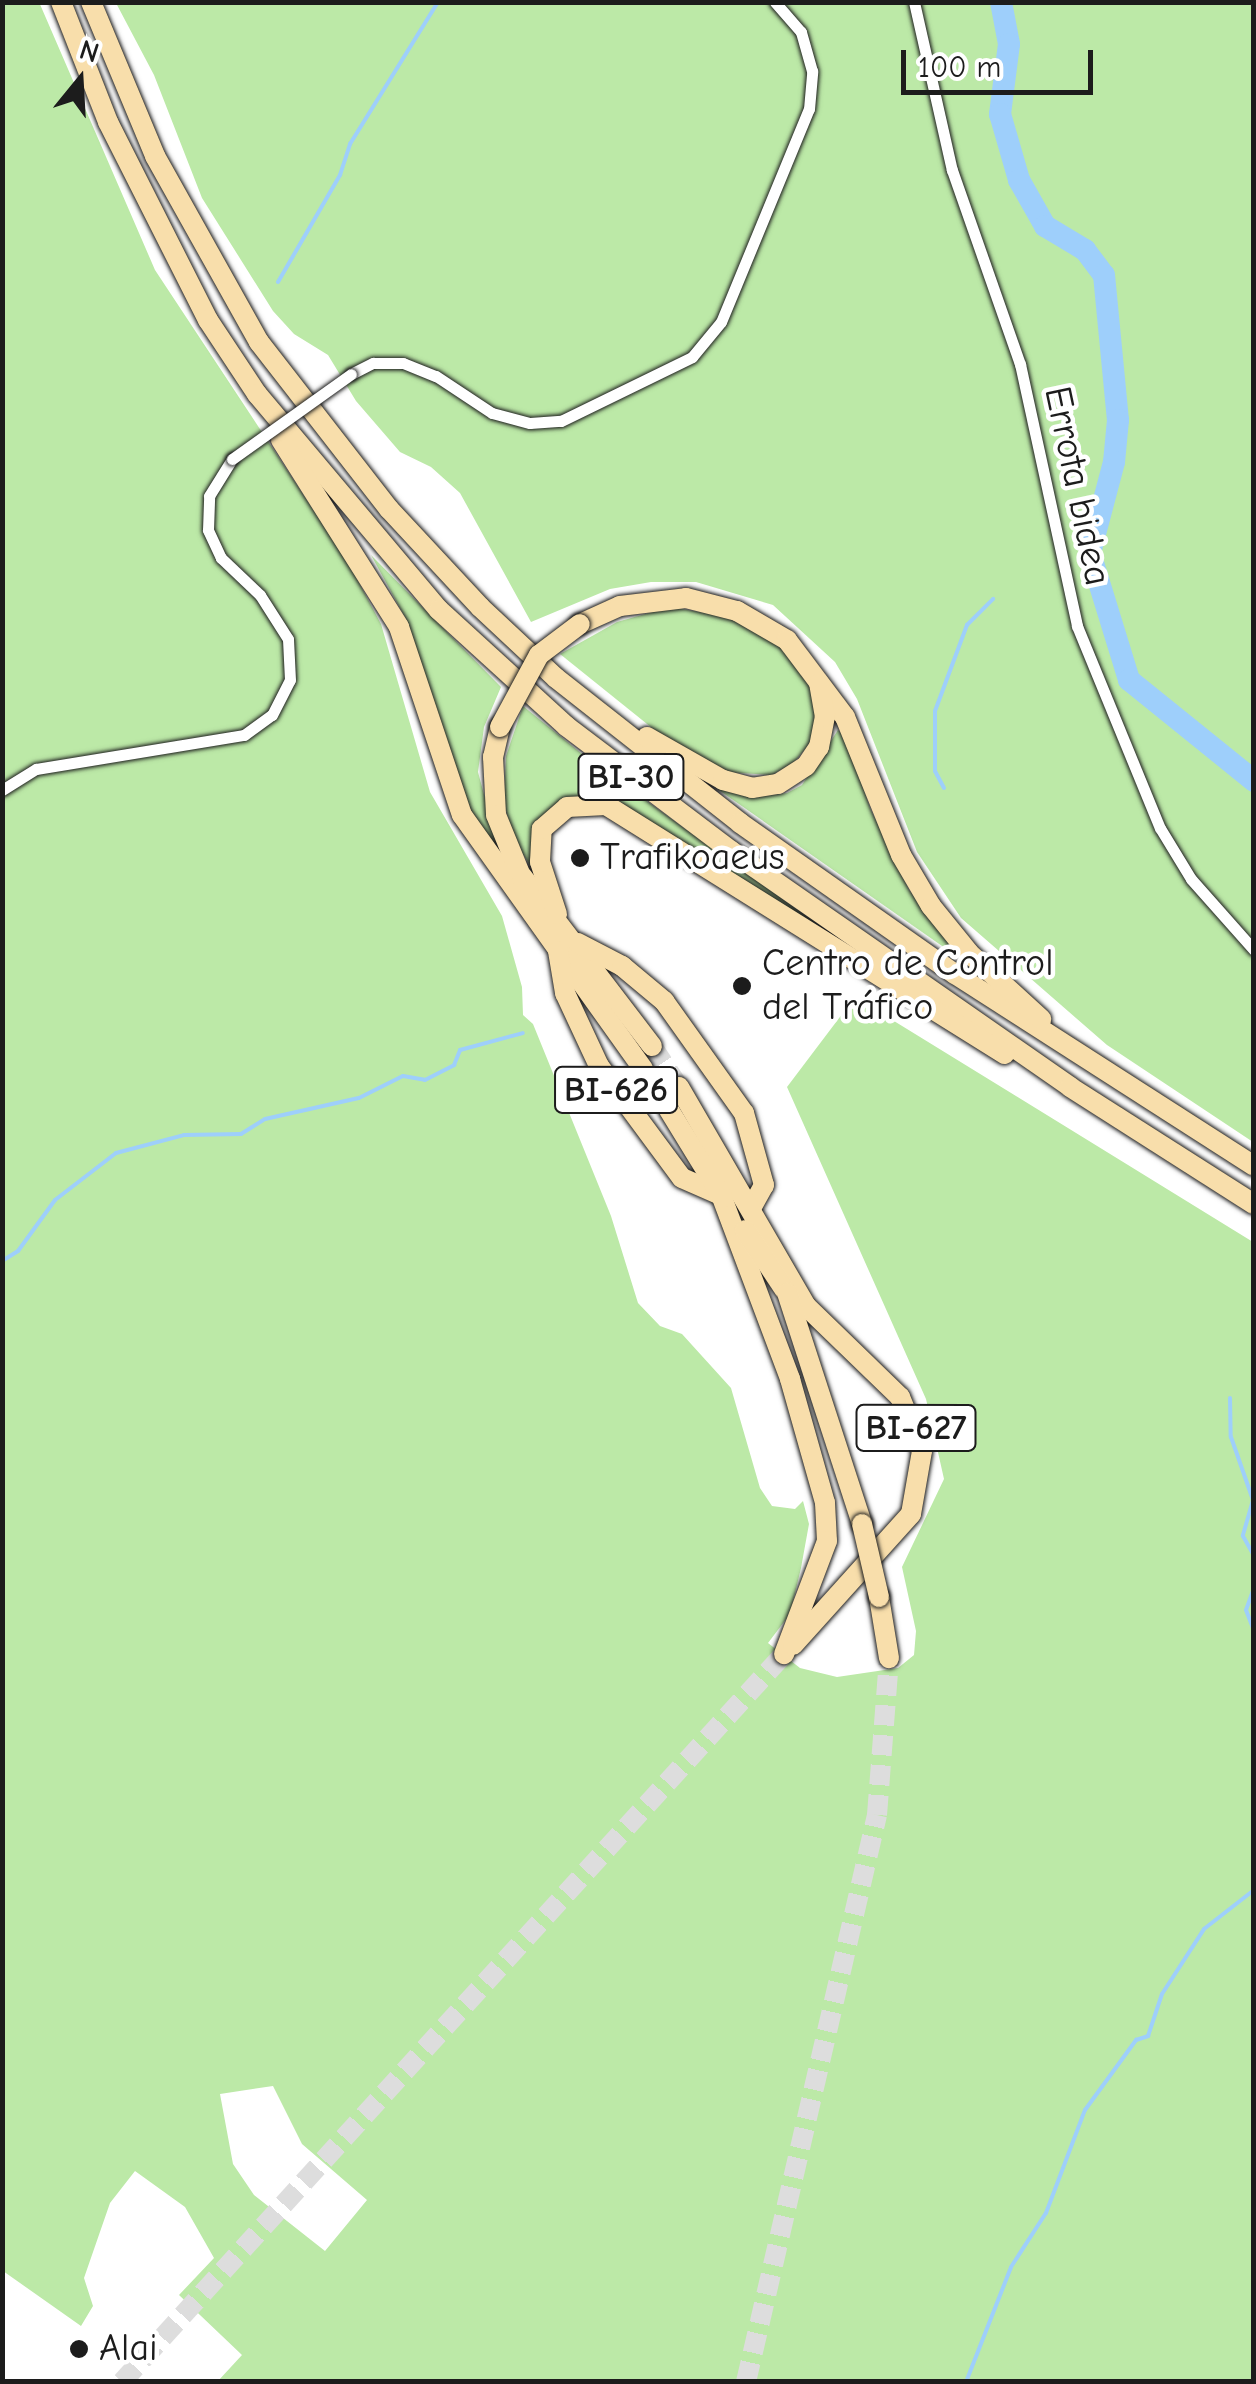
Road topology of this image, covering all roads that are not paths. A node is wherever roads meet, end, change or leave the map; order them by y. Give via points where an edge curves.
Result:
1 (61, 2) edge
2 (91, 2) edge
3 (775, 2) edge
4 (914, 2) edge
5 (256, 394) junction
6 (812, 668) junction
7 (556, 678) junction
8 (2, 790) edge
9 (547, 918) junction
10 (568, 947) junction
11 (1254, 950) edge
12 (1061, 1043) junction
13 (652, 1046) tunnel mouth
14 (643, 1069) tunnel mouth
15 (678, 1086) tunnel mouth
16 (1070, 1087) junction
17 (670, 1110) tunnel mouth
18 (1254, 1166) edge
19 (721, 1195) junction
20 (1254, 1204) edge
21 (751, 1208) junction
22 (788, 1295) junction
23 (889, 1658) tunnel mouth

1 - 5 highway, BI-30 via 157,228
2 - 7 highway, BI-30 via 154,156 259,342 390,510
3 - 8 street, bridge via 801,32 812,71 809,109 721,322 692,357 561,421 530,423 492,413 436,376 402,363 373,363 352,374 232,459 208,496 208,530 221,558 260,596 288,639 290,680 272,715 244,736 36,769
4 - 11 street, Errota bidea via 952,170 1020,364 1077,626 1160,828 1192,879
5 - 9 highway via 400,628 462,815
5 - 16 highway, BI-30 via 398,566 566,726 731,851
6 - 7 highway via 825,717 815,754 788,779 752,788 696,769
6 - 9 highway, bridge via 765,625 686,598 620,606 580,624 538,655 500,727 493,757 496,815
6 - 12 highway via 845,718 900,854 931,906
7 - 12 highway, BI-30 via 755,834
9 - 10 highway, BI-626
9 - 16 highway via 542,830 568,807 606,805 976,1039
10 - 13 highway, BI-626
10 - 14 highway, BI-626
10 - 19 highway, BI-626 via 565,993 598,1066 682,1178
10 - 21 highway, BI-626 via 622,966 664,1001 744,1113 764,1185
12 - 18 highway, BI-30
15 - 21 highway, BI-626
16 - 20 highway, BI-30
17 - 19 highway, BI-626
19 - 21 highway, BI-627 via 768,1314 825,1504 827,1541 784,1654 911,1514 922,1450 900,1397 823,1328
19 - 22 highway, BI-626
21 - 22 highway, BI-626
22 - 23 highway, BI-626, bridge via 862,1524

